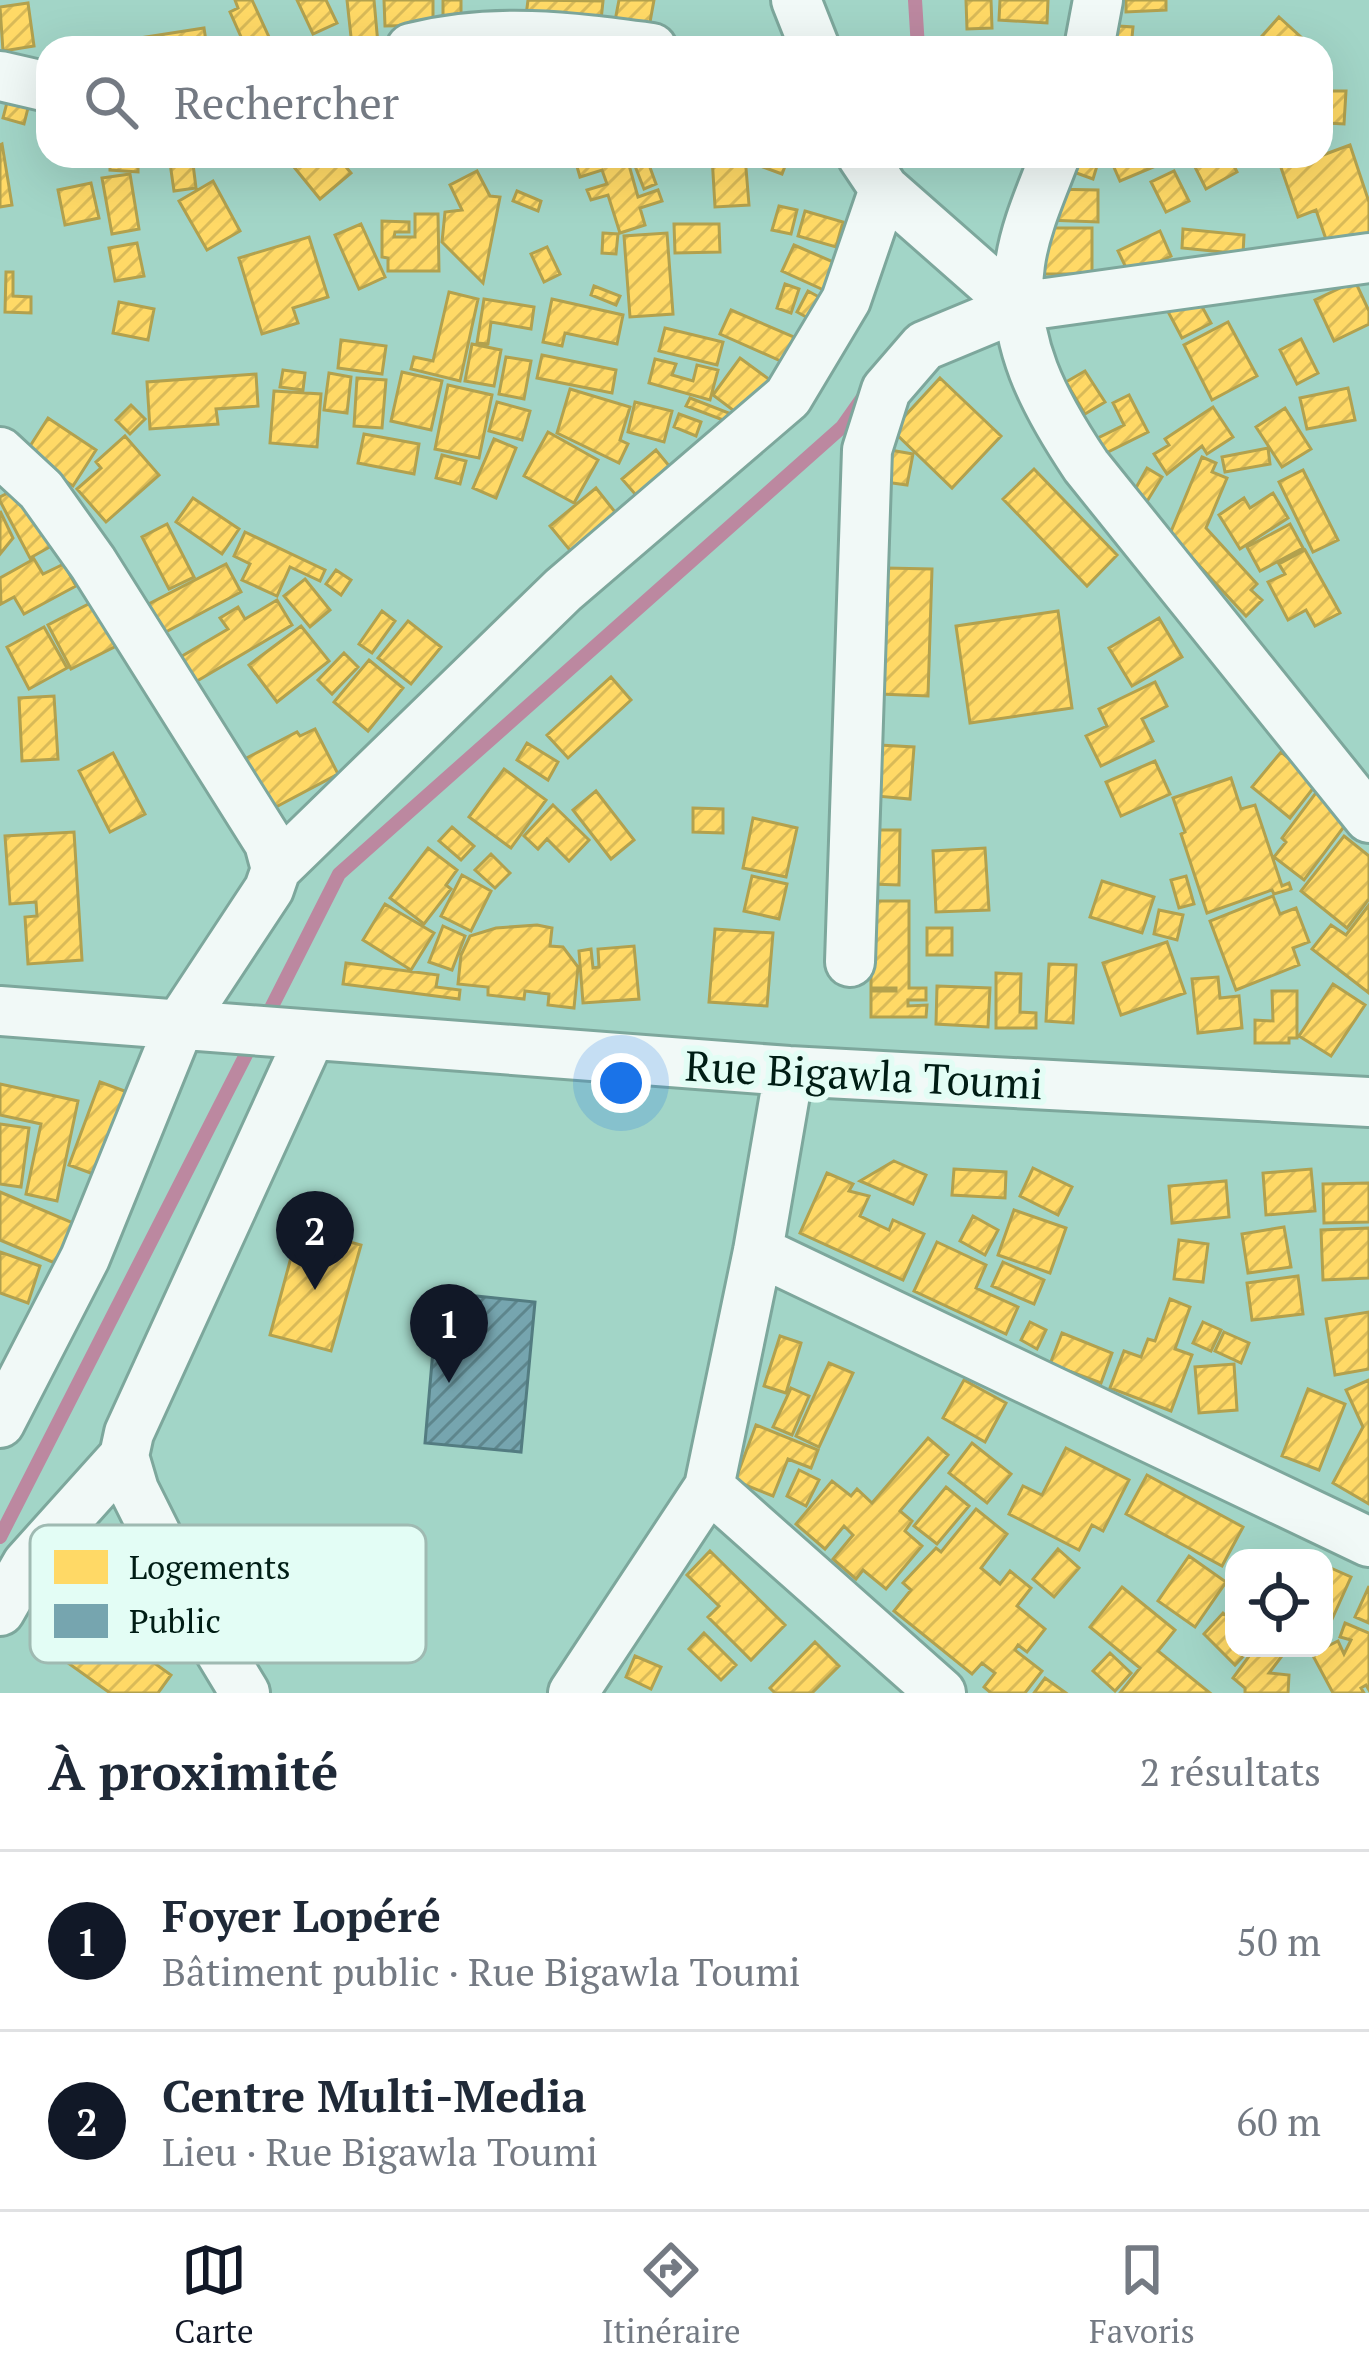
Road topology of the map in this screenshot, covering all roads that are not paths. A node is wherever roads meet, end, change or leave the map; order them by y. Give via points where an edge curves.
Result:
1 (796, 0) edge
2 (1098, 0) edge
3 (458, 36) edge
4 (562, 36) edge
5 (810, 36) edge
6 (1091, 36) edge
7 (0, 76) edge
8 (36, 84) edge
9 (1051, 168) edge
10 (873, 172) edge
11 (1369, 258) edge
12 (1018, 308) junction
13 (0, 452) edge
14 (1369, 818) edge
15 (276, 869) junction
16 (850, 962) dead end
17 (0, 1011) edge
18 (191, 1025) junction
19 (296, 1035) junction
20 (789, 1071) junction
21 (1369, 1102) edge
22 (758, 1251) junction
23 (0, 1423) edge
24 (124, 1456) junction
25 (709, 1487) junction
26 (62, 1525) edge
27 (150, 1525) edge
28 (1369, 1542) edge
29 (30, 1561) edge
30 (0, 1612) edge
31 (228, 1663) edge
32 (245, 1693) edge
33 (573, 1693) edge
34 (940, 1693) edge

1 - 5 street
2 - 6 street
3 - 4 street
7 - 8 street
9 - 12 street via 1020,263
10 - 12 street
10 - 15 street via 845,300 788,397 563,590
11 - 12 street
12 - 14 street via 1048,410 1073,447
12 - 16 street via 924,346 886,390 867,450
13 - 15 street via 41,490 93,563 269,843
15 - 18 street
17 - 18 street, Rue Bigawla Toumi
18 - 19 street, Rue Bigawla Toumi
18 - 23 street
19 - 20 street, Rue Bigawla Toumi
19 - 24 street
20 - 21 street, Rue Bigawla Toumi
20 - 22 street
22 - 25 street
22 - 28 street
24 - 26 street
24 - 27 street
25 - 33 street
25 - 34 street
29 - 30 street
31 - 32 street

